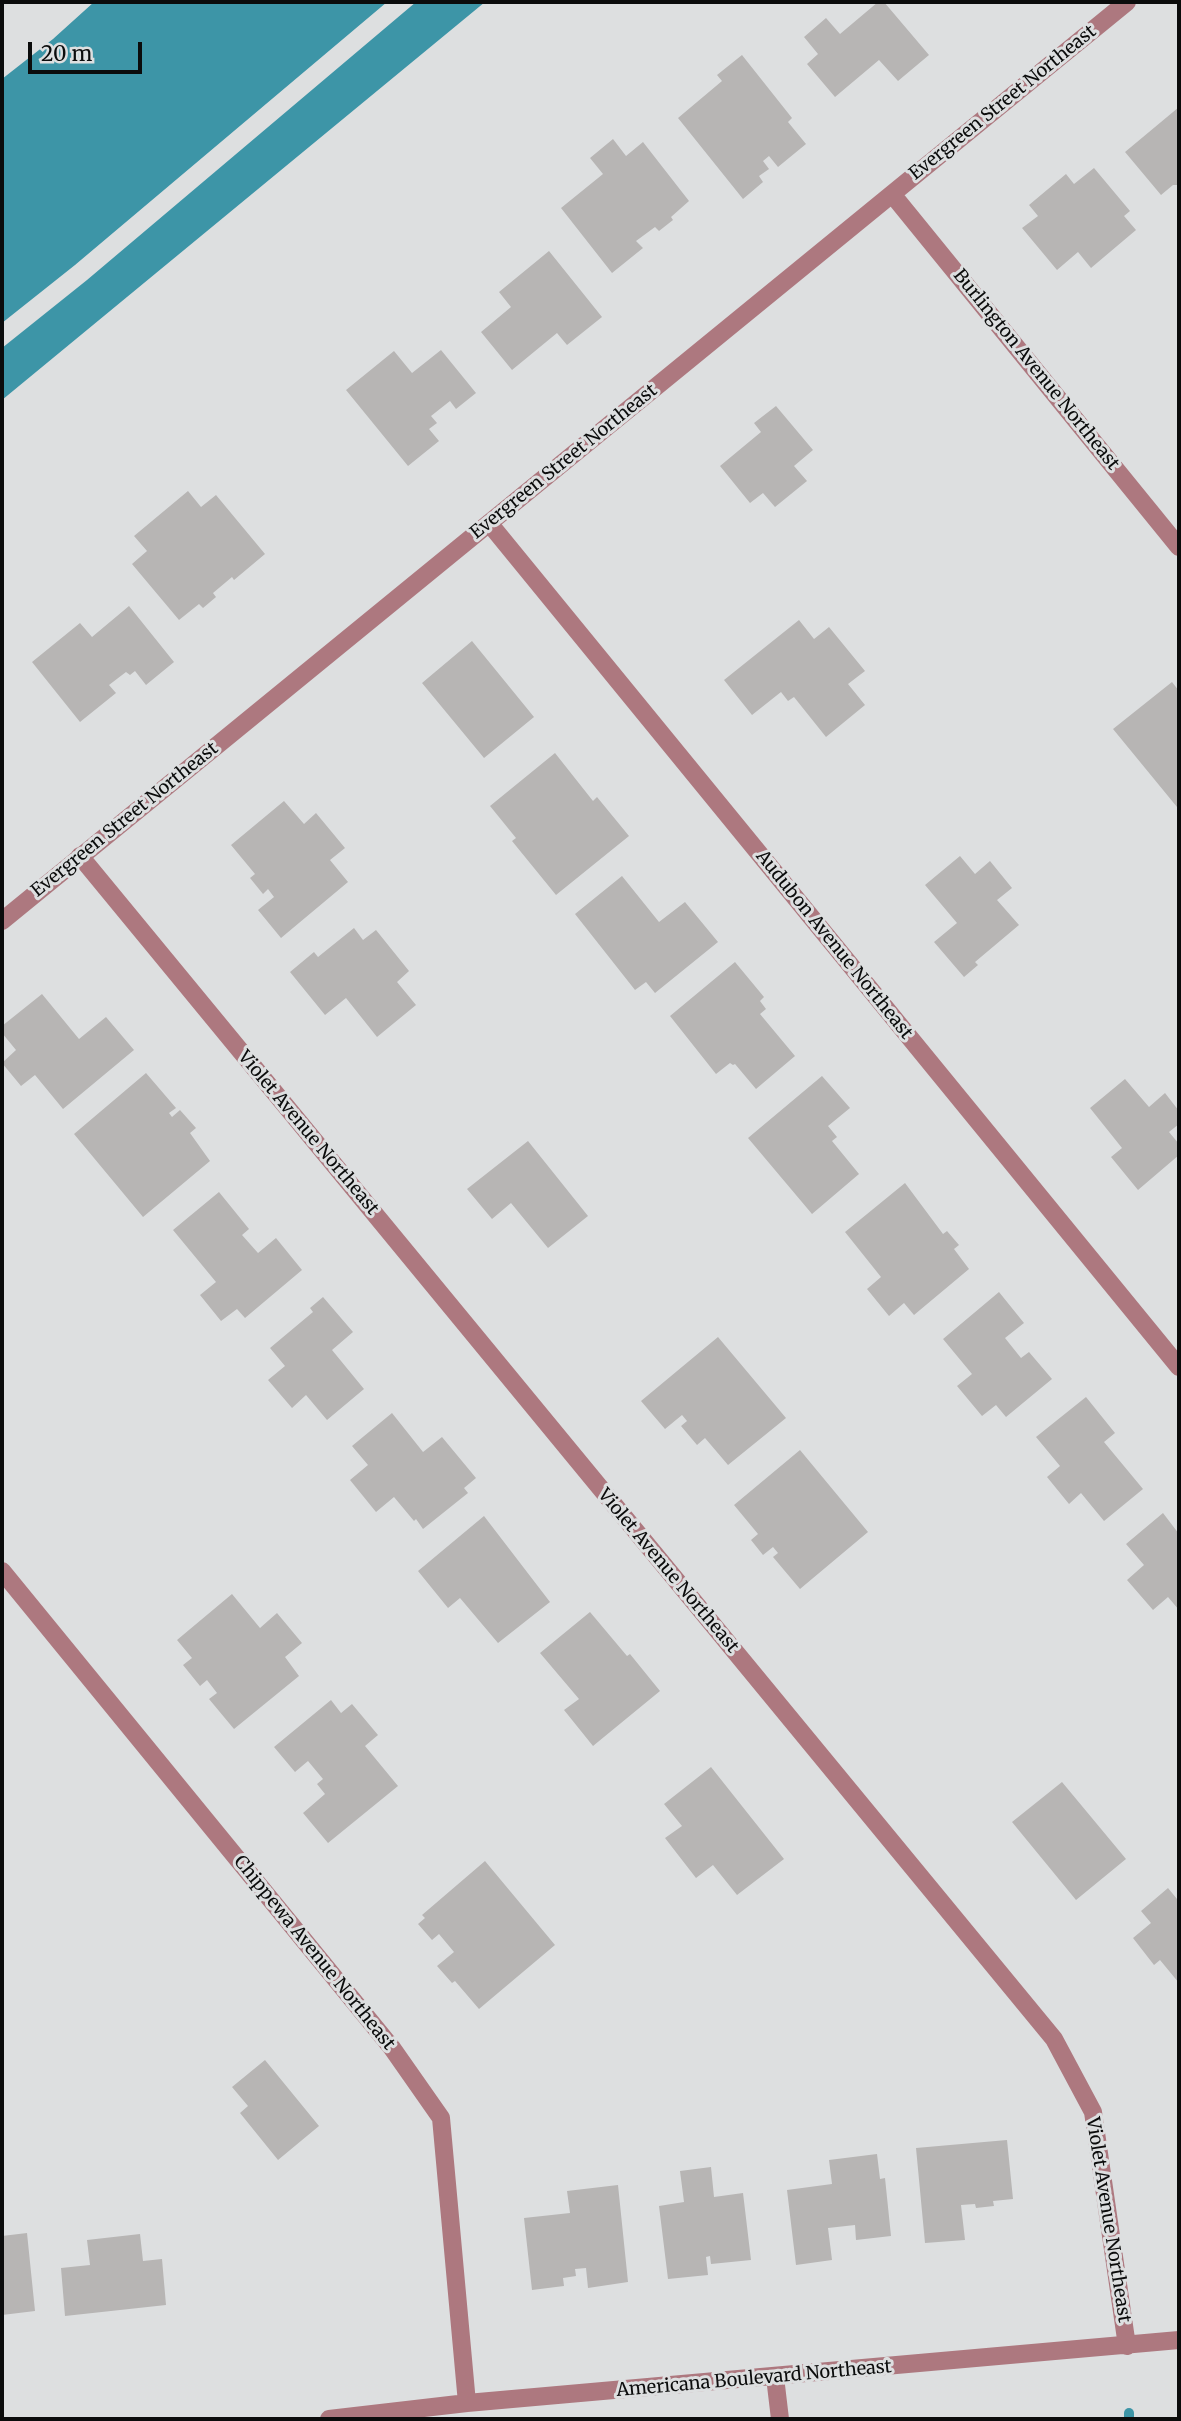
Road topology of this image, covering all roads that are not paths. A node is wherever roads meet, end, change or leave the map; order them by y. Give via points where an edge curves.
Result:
1 (1127, 2) edge
2 (892, 194) junction
3 (489, 523) junction
4 (1179, 547) edge
5 (80, 856) junction
6 (2, 921) edge
7 (1179, 1367) edge
8 (2, 1570) edge
9 (1179, 2340) edge
10 (1127, 2346) junction
11 (775, 2377) junction
12 (467, 2403) junction
13 (329, 2419) edge
14 (780, 2419) edge

1 - 2 street, Evergreen Street Northeast
2 - 3 street, Evergreen Street Northeast
2 - 4 street, Burlington Avenue Northeast
3 - 5 street, Evergreen Street Northeast
3 - 7 street, Audubon Avenue Northeast
5 - 6 street, Evergreen Street Northeast
5 - 10 street, Violet Avenue Northeast via 1054,2039 1093,2112
8 - 12 street, Chippewa Avenue Northeast via 397,2055 442,2118
9 - 10 street, Americana Boulevard Northeast
10 - 11 street, Americana Boulevard Northeast
11 - 12 street, Americana Boulevard Northeast
11 - 14 street
12 - 13 street, Americana Boulevard Northeast

